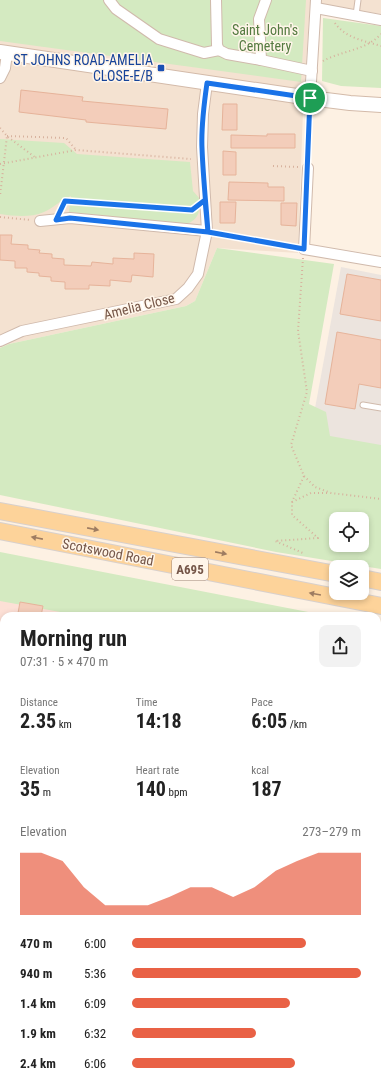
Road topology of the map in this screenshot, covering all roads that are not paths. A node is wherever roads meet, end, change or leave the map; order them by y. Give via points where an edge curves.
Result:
1 (109, 0) edge
2 (216, 0) edge
3 (266, 0) edge
4 (358, 0) edge
5 (316, 4) edge
6 (356, 15) junction
7 (381, 20) edge
8 (219, 50) junction
9 (3, 53) edge
10 (261, 60) junction
11 (312, 70) junction
12 (0, 78) edge
13 (207, 83) junction
14 (310, 98) junction
15 (381, 104) edge
16 (308, 168) road end
17 (40, 221) road end
18 (208, 232) junction
19 (381, 262) edge
20 (1, 339) edge
21 (363, 405) dead end
22 (381, 408) edge
23 (0, 511) edge
24 (0, 531) edge
25 (329, 573) edge
26 (369, 579) edge
27 (381, 582) edge
28 (381, 606) edge

1 - 8 street via 116,9 159,39 204,53
2 - 8 street
3 - 10 street via 259,18
4 - 6 lane
5 - 6 street via 329,11
5 - 11 street
6 - 7 street
8 - 10 street
9 - 12 street via 5,68
9 - 13 street
10 - 11 street
11 - 14 street
13 - 14 street
13 - 18 street, Amelia Close via 202,114
14 - 15 street
16 - 19 street via 304,249
17 - 18 street via 70,218
18 - 20 street, Amelia Close via 198,274 176,299 22,331
21 - 22 lane
23 -> 25 main road, Scotswood Road / A695
28 -> 24 main road, Scotswood Road / A695
26 - 27 main road

